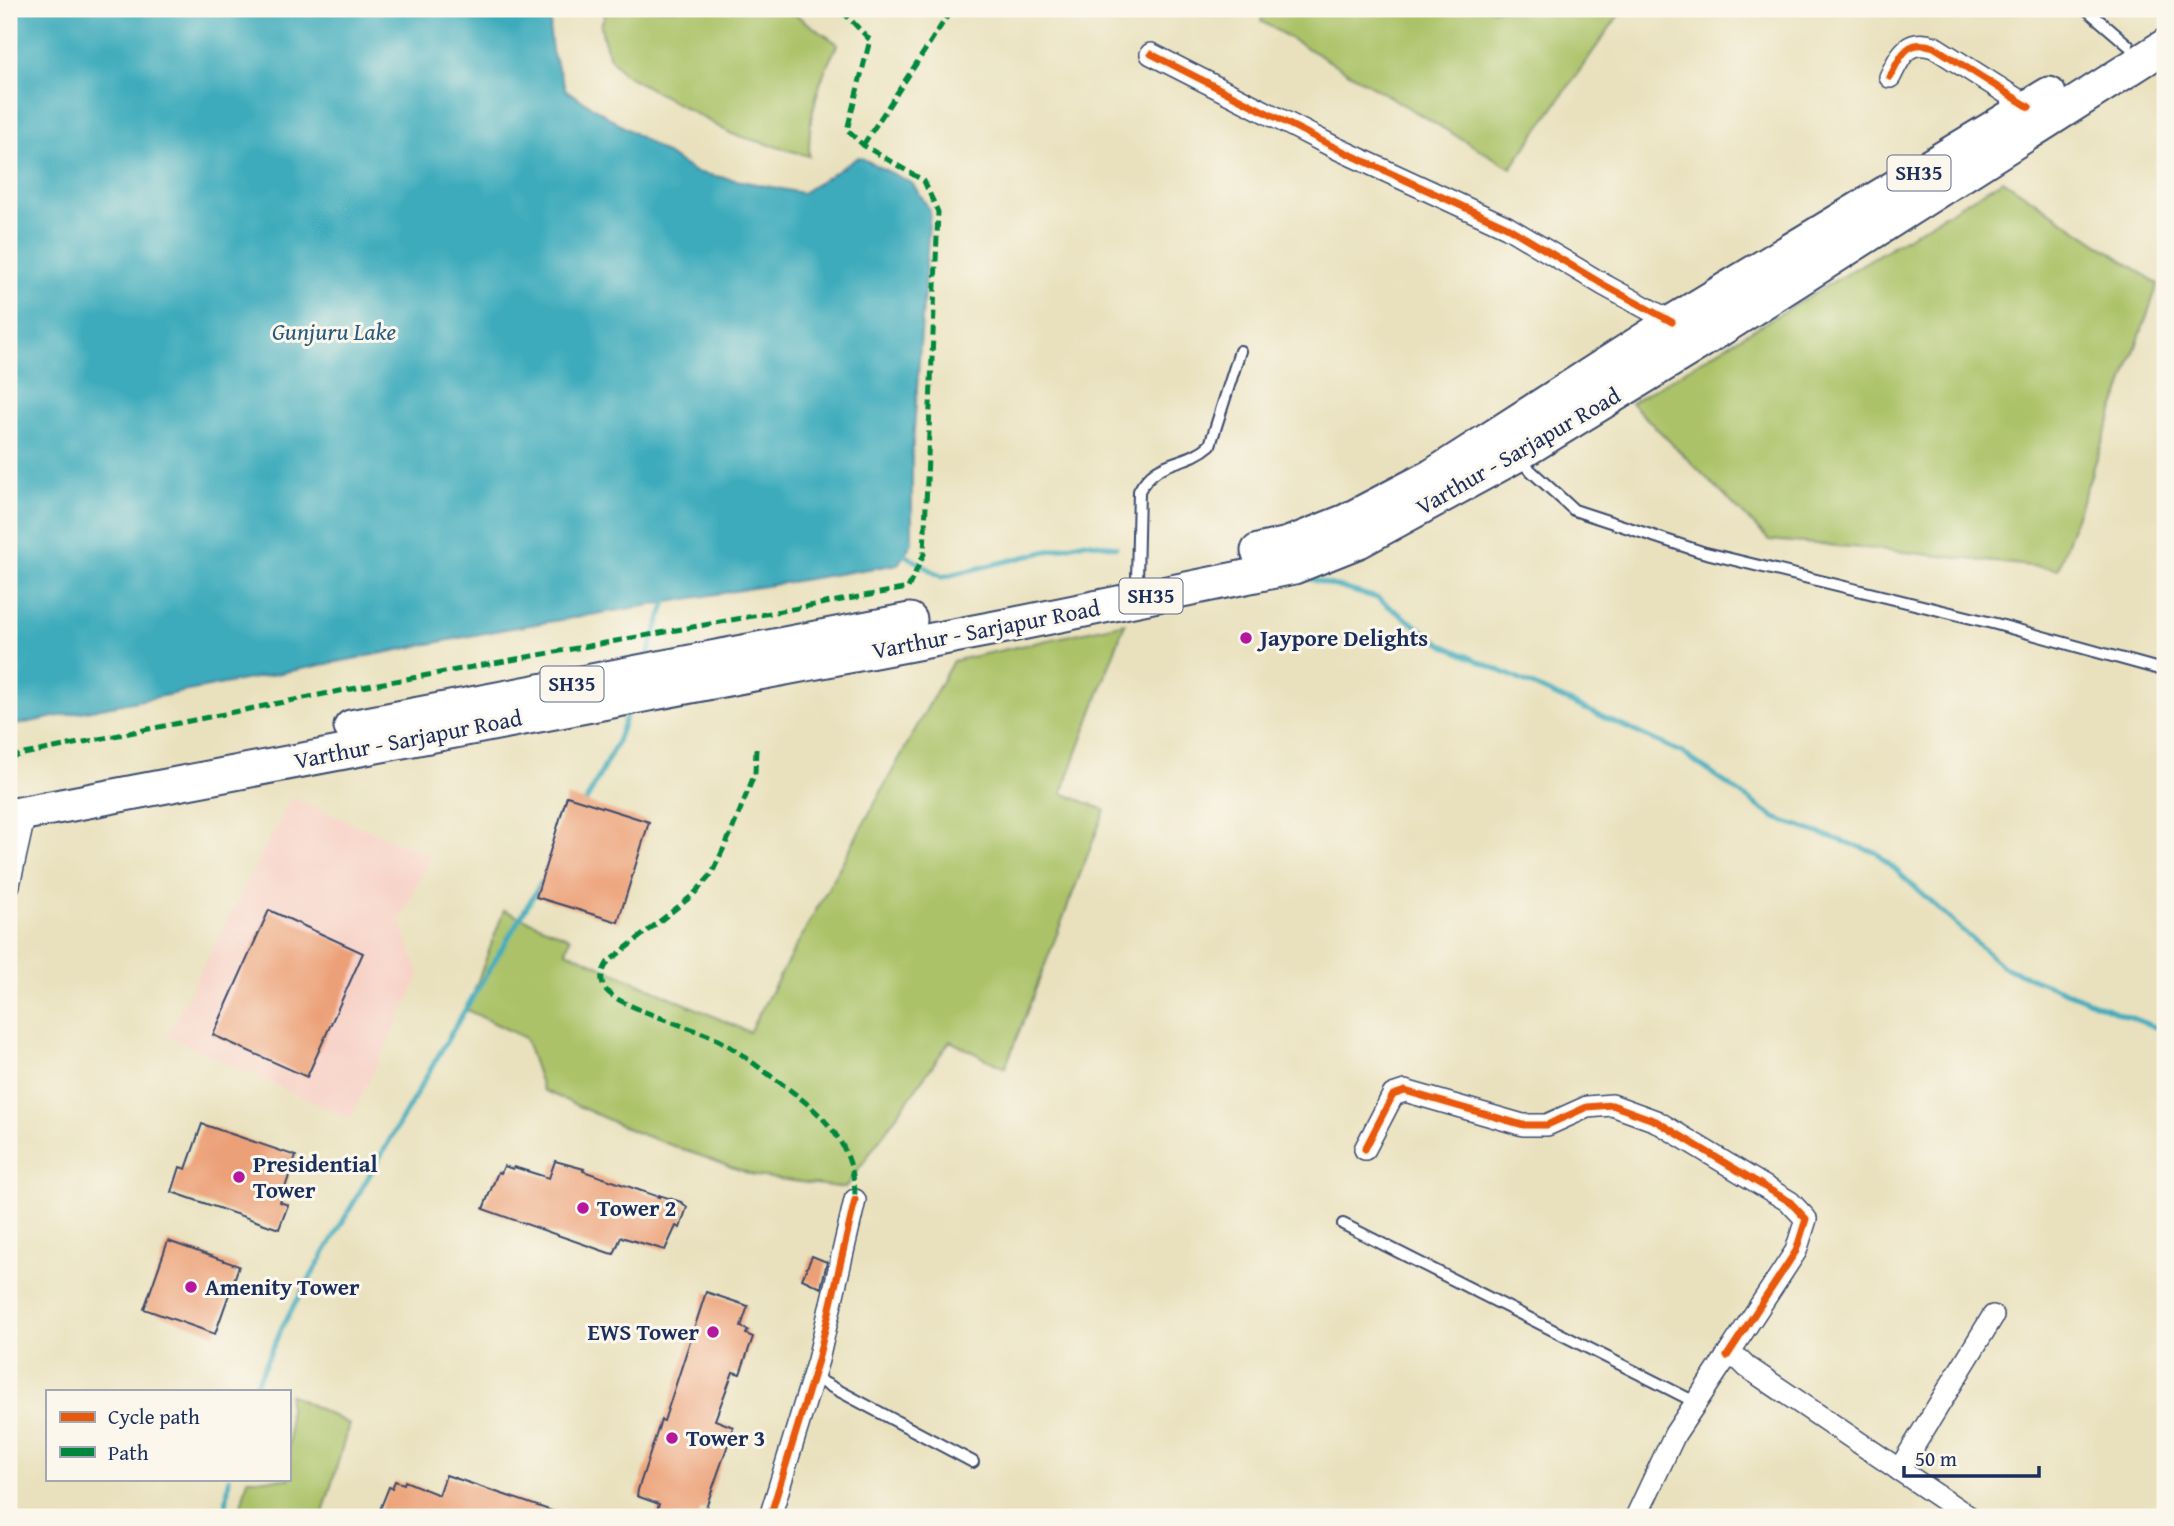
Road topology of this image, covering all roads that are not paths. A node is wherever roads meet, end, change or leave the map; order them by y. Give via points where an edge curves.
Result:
1 (2086, 9) edge
2 (2165, 22) edge
3 (2128, 45) junction
4 (2165, 46) edge
5 (1151, 54) dead end
6 (1889, 77) dead end
7 (2029, 107) junction
8 (1672, 322) junction
9 (1240, 351) dead end
10 (1514, 456) junction
11 (1137, 580) junction
12 (2160, 669) dead end
13 (14, 808) edge
14 (9, 884) edge
15 (1365, 1149) dead end
16 (855, 1200) dead end
17 (1343, 1224) dead end
18 (1993, 1316) dead end
19 (1727, 1356) junction
20 (813, 1377) junction
21 (1695, 1402) junction
22 (973, 1462) dead end
23 (1899, 1470) junction
24 (770, 1517) edge
25 (1636, 1517) edge
26 (1969, 1517) edge

1 - 3 lane
2 - 3 main road, Varthur - Sarjapur Road / SH35
3 - 7 main road, Varthur - Sarjapur Road / SH35
4 - 10 main road, Varthur - Sarjapur Road / SH35
5 - 8 street via 1336,148 1507,227
6 - 7 street via 1901,55 1911,45 1923,43
7 - 8 main road, Varthur - Sarjapur Road / SH35
8 - 11 main road, Varthur - Sarjapur Road / SH35 via 1433,476 1346,521 1288,544
9 - 11 lane via 1210,445 1154,471 1139,491
10 - 12 lane via 1574,510 1689,548
10 - 13 main road, Varthur - Sarjapur Road / SH35 via 1359,541 1294,567 1011,625
11 - 13 main road, Varthur - Sarjapur Road / SH35 via 776,644
13 - 14 street
15 - 19 street via 1393,1095 1405,1091 1523,1125 1547,1125 1587,1107 1612,1105 1656,1121 1790,1202 1806,1219 1796,1251
16 - 20 street
17 - 21 lane
18 - 23 street
19 - 21 street
19 - 23 street via 1740,1360
20 - 22 lane
20 - 24 street
21 - 25 street
23 - 26 street

